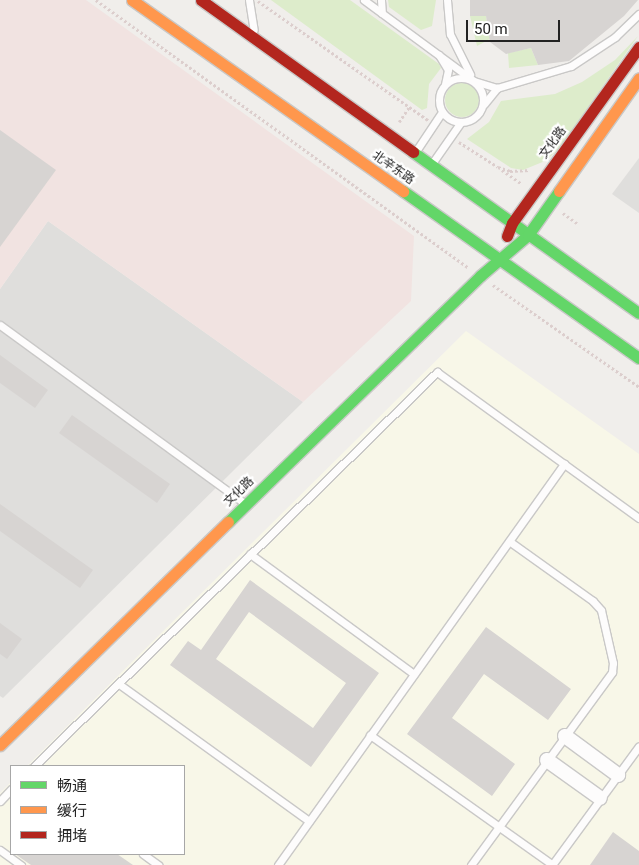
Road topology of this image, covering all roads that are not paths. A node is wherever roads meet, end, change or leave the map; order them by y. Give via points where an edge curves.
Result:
1 (132, 0) edge
2 (201, 0) edge
3 (249, 0) edge
4 (364, 0) edge
5 (381, 0) edge
6 (447, 0) edge
7 (382, 13) junction
8 (639, 14) edge
9 (258, 40) junction
10 (639, 47) edge
11 (436, 51) junction
12 (639, 78) edge
13 (474, 81) junction
14 (444, 85) junction
15 (497, 88) junction
16 (484, 104) junction
17 (442, 112) junction
18 (461, 122) junction
19 (414, 153) junction
20 (431, 164) junction
21 (512, 223) junction
22 (528, 235) junction
23 (498, 258) junction
24 (639, 313) edge
25 (0, 326) edge
26 (639, 358) edge
27 (564, 464) junction
28 (246, 504) junction
29 (639, 518) edge
30 (508, 541) junction
31 (250, 554) junction
32 (414, 674) junction
33 (119, 684) junction
34 (370, 735) junction
35 (565, 736) junction
36 (0, 745) edge
37 (639, 746) edge
38 (548, 760) junction
39 (35, 765) edge
40 (618, 775) junction
41 (10, 790) edge
42 (600, 798) junction
43 (0, 801) edge
44 (309, 821) junction
45 (499, 826) junction
46 (0, 850) edge
47 (143, 855) edge
48 (21, 865) edge
49 (158, 865) edge
50 (278, 865) edge
51 (472, 865) edge
52 (553, 865) edge

1 - 23 street, 北辛东路
2 - 9 street, 北辛东路
3 - 9 lane
4 - 7 lane
5 - 7 lane
6 - 13 lane via 450,34 458,56
7 - 11 lane
8 - 15 lane via 615,37 571,66
9 - 19 street, 北辛东路
10 - 21 street, 文化路
11 - 13 lane
11 - 14 lane via 448,70
12 - 22 street, 文化路
13 - 14 lane via 456,78
13 - 15 lane
13 - 16 lane via 482,89
14 - 17 lane via 439,98
15 - 16 lane
16 - 18 lane via 476,117
17 - 18 lane
17 - 19 lane
18 - 20 lane
19 - 20 street, 北辛东路
20 - 21 street, 北辛东路
21 - 22 street, 北辛东路
21 - 23 street, 文化路
22 - 23 street, 文化路
22 - 24 street, 北辛东路
23 - 26 street, 北辛东路
23 - 28 street, 文化路
25 - 28 lane
27 - 29 lane
27 - 30 lane
27 - 31 lane via 437,372
28 - 36 street, 文化路
30 - 32 lane
30 - 35 lane via 601,610 613,663 612,672
31 - 32 lane
31 - 33 lane
32 - 34 lane
33 - 39 lane
33 - 44 lane
34 - 44 lane
34 - 45 lane
35 - 38 lane
35 - 40 street
37 - 40 lane
38 - 42 street
38 - 45 lane
40 - 42 lane
41 - 43 lane
42 - 52 lane
44 - 50 lane
45 - 51 lane
45 - 52 lane
46 - 48 lane
47 - 49 lane

